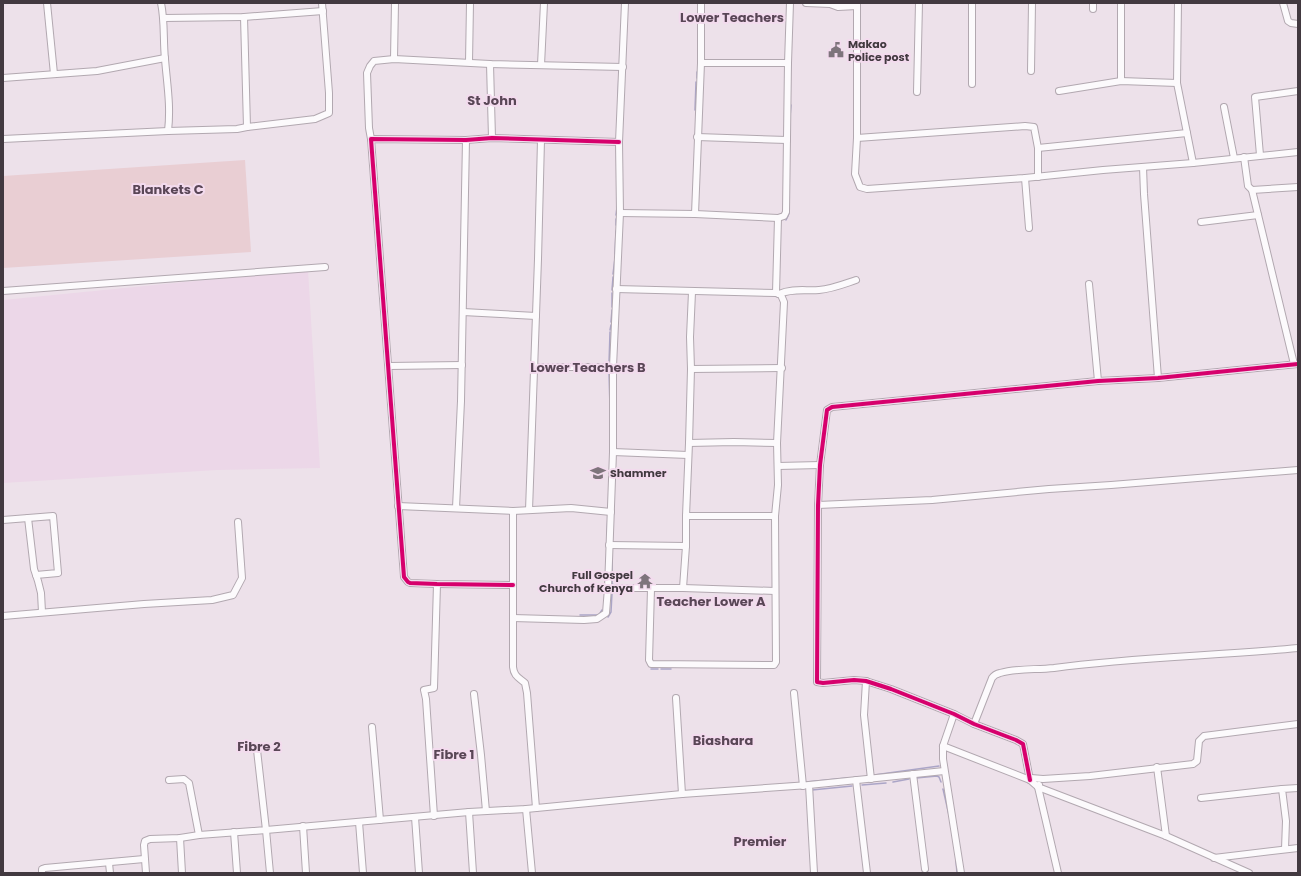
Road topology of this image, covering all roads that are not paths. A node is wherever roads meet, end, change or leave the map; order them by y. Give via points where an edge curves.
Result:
1 (47, 3) edge
2 (161, 3) edge
3 (322, 3) edge
4 (395, 3) edge
5 (470, 3) edge
6 (544, 3) edge
7 (624, 3) edge
8 (701, 3) edge
9 (790, 3) edge
10 (806, 3) edge
11 (919, 3) edge
12 (972, 3) edge
13 (1032, 3) edge
14 (1120, 3) edge
15 (1178, 3) edge
16 (1283, 3) edge
17 (857, 4) edge
18 (323, 11) junction
19 (244, 17) junction
20 (164, 18) junction
21 (1298, 24) edge
22 (164, 58) junction
23 (394, 59) junction
24 (469, 62) junction
25 (701, 63) junction
26 (788, 63) junction
27 (490, 64) junction
28 (541, 65) junction
29 (623, 68) junction
30 (1031, 71) dead end
31 (54, 74) junction
32 (3, 78) edge
33 (1121, 81) junction
34 (1177, 83) junction
35 (972, 84) dead end
36 (1059, 91) dead end
37 (1298, 91) edge
38 (917, 92) dead end
39 (1224, 107) dead end
40 (247, 127) junction
41 (168, 131) junction
42 (1187, 133) junction
43 (698, 137) junction
44 (492, 138) junction
45 (857, 138) junction
46 (3, 139) edge
47 (371, 139) junction
48 (466, 140) junction
49 (541, 140) junction
50 (787, 140) junction
51 (619, 142) junction
52 (1038, 148) junction
53 (1298, 152) edge
54 (1260, 155) junction
55 (1244, 157) junction
56 (1234, 158) junction
57 (1193, 163) junction
58 (1143, 167) junction
59 (1038, 177) junction
60 (1024, 178) junction
61 (1298, 187) edge
62 (1252, 190) junction
63 (620, 213) junction
64 (695, 214) junction
65 (1258, 215) junction
66 (778, 218) junction
67 (1201, 222) dead end
68 (1029, 228) dead end
69 (325, 267) dead end
70 (856, 280) dead end
71 (1088, 284) dead end
72 (616, 289) junction
73 (3, 291) edge
74 (692, 292) junction
75 (777, 294) junction
76 (463, 312) junction
77 (536, 316) junction
78 (1296, 364) edge
79 (462, 365) junction
80 (389, 366) junction
81 (534, 367) junction
82 (612, 367) junction
83 (782, 368) junction
84 (692, 369) junction
85 (1158, 378) junction
86 (1098, 381) junction
87 (689, 443) junction
88 (778, 443) junction
89 (613, 452) junction
90 (688, 455) junction
91 (820, 465) junction
92 (778, 466) junction
93 (1298, 470) edge
94 (818, 505) junction
95 (398, 506) junction
96 (456, 508) junction
97 (529, 510) junction
98 (513, 511) junction
99 (611, 512) junction
100 (686, 516) junction
101 (775, 516) junction
102 (28, 518) junction
103 (3, 520) edge
104 (238, 522) dead end
105 (609, 545) junction
106 (686, 546) junction
107 (36, 576) junction
108 (437, 584) junction
109 (513, 584) junction
110 (608, 588) junction
111 (683, 588) junction
112 (651, 589) junction
113 (775, 591) junction
114 (42, 612) junction
115 (3, 616) edge
116 (513, 618) junction
117 (1298, 648) edge
118 (866, 681) junction
119 (794, 693) dead end
120 (474, 694) dead end
121 (676, 698) dead end
122 (954, 714) junction
123 (974, 724) junction
124 (1298, 724) edge
125 (372, 727) dead end
126 (943, 746) junction
127 (257, 750) dead end
128 (1157, 767) junction
129 (944, 771) junction
130 (913, 774) junction
131 (871, 779) junction
132 (1031, 779) junction
133 (1043, 779) junction
134 (169, 780) dead end
135 (856, 780) junction
136 (806, 785) junction
137 (1038, 787) junction
138 (1298, 788) edge
139 (1282, 789) junction
140 (682, 794) junction
141 (1201, 798) dead end
142 (536, 808) junction
143 (526, 809) junction
144 (486, 811) junction
145 (469, 812) junction
146 (434, 816) junction
147 (415, 818) junction
148 (380, 820) junction
149 (359, 822) junction
150 (303, 826) junction
151 (266, 830) junction
152 (234, 832) junction
153 (199, 835) junction
154 (1166, 836) junction
155 (180, 838) junction
156 (1298, 848) edge
157 (1285, 849) junction
158 (1213, 858) junction
159 (144, 859) junction
160 (109, 863) junction
161 (925, 869) dead end
162 (42, 873) edge
163 (110, 873) edge
164 (146, 873) edge
165 (182, 873) edge
166 (238, 873) edge
167 (270, 873) edge
168 (306, 873) edge
169 (363, 873) edge
170 (419, 873) edge
171 (473, 873) edge
172 (532, 873) edge
173 (814, 873) edge
174 (867, 873) edge
175 (961, 873) edge
176 (1058, 873) edge
177 (1249, 873) edge

1 - 31 street
2 - 20 street
3 - 18 street
4 - 23 street
5 - 24 street
6 - 28 street
7 - 29 street
8 - 25 street
9 - 26 street
10 - 17 street via 838,7
11 - 38 street
12 - 35 street
13 - 30 street
14 - 33 street
15 - 34 street
16 - 21 street via 1288,21
17 - 45 street
18 - 19 street
18 - 40 street via 329,114 315,119
19 - 20 street
19 - 40 street
20 - 22 street
22 - 31 street via 97,71
22 - 41 street via 170,111
23 - 24 street
23 - 47 street via 374,61 367,73
24 - 27 street
25 - 26 street
25 - 43 street
26 - 50 street
27 - 28 street
27 - 44 street
28 - 29 street
29 - 51 street
31 - 32 street
33 - 34 street
33 - 36 street
34 - 42 street
37 - 54 street via 1255,97
39 - 56 street
40 - 41 street
41 - 46 street
42 - 52 street
42 - 57 street
43 - 50 street
43 - 64 street
44 - 48 street
44 - 49 street
45 - 52 street via 1025,126 1034,127
45 - 60 street via 855,174 860,186 867,189
47 - 48 street
47 - 80 street
48 - 76 street
49 - 51 street
49 - 77 street
50 - 66 street via 786,212
51 - 63 street
52 - 59 street
53 - 54 street
54 - 55 street
55 - 56 street
55 - 62 street via 1248,186
56 - 57 street
57 - 58 street
58 - 59 street
58 - 85 street
59 - 60 street
60 - 68 street
61 - 62 street
62 - 65 street
63 - 64 street
63 - 72 street
64 - 66 street
65 - 67 street
65 - 78 street
66 - 75 street
69 - 73 street
70 - 75 street via 820,290 785,291
71 - 86 street
72 - 74 street
72 - 82 street
74 - 75 street
74 - 84 street
75 - 83 street via 784,302
76 - 77 street
76 - 79 street
77 - 81 street
78 - 85 street
79 - 80 street
79 - 96 street
80 - 95 street
81 - 82 street
81 - 97 street
82 - 89 street
83 - 84 street
83 - 88 street
84 - 87 street
85 - 86 street
86 - 91 street via 832,407 826,413
87 - 88 street
87 - 90 street
88 - 92 street
89 - 90 street
89 - 99 street
90 - 100 street
91 - 92 street
91 - 94 street
92 - 101 street
93 - 94 street via 932,500
94 - 118 street via 816,679 817,682 823,683
95 - 96 street
95 - 108 street via 405,580
96 - 98 street
97 - 98 street
97 - 99 street via 571,508
98 - 109 street
99 - 105 street
100 - 101 street
100 - 106 street
101 - 113 street
102 - 103 street
102 - 107 street
102 - 107 street via 53,516 58,573
104 - 114 street via 242,578 233,595 212,600
105 - 106 street
105 - 110 street
106 - 111 street
107 - 114 street via 41,593
108 - 109 street
108 - 146 street via 434,688 424,690
109 - 116 street
110 - 112 street
110 - 116 street via 606,614 597,619
111 - 112 street
111 - 113 street
112 - 113 street via 649,660 651,664 661,665 774,665
114 - 115 street
116 - 142 street via 513,667 517,678 525,683 527,693
117 - 123 street via 998,673 992,678
118 - 122 street
118 - 131 street via 864,715
119 - 136 street
120 - 144 street
121 - 140 street
122 - 123 street
122 - 126 street
123 - 132 street via 1023,744
124 - 128 street via 1204,736 1199,741 1197,761 1193,764
125 - 148 street
126 - 129 street
126 - 132 street
127 - 151 street
128 - 133 street
128 - 154 street
129 - 130 street
129 - 175 street
130 - 131 street
130 - 161 street
131 - 135 street
132 - 133 street
132 - 137 street
133 - 137 street
134 - 153 street via 184,779 189,783
135 - 136 street
135 - 174 street
136 - 140 street
136 - 173 street
137 - 154 street
137 - 176 street
138 - 139 street
139 - 141 street
139 - 157 street via 1286,821
140 - 142 street
142 - 143 street
143 - 144 street
143 - 172 street
144 - 145 street
145 - 146 street
145 - 171 street
146 - 147 street
147 - 148 street
147 - 170 street
148 - 149 street
149 - 150 street
149 - 169 street
150 - 151 street
150 - 168 street
151 - 152 street
151 - 167 street
152 - 153 street
152 - 166 street
153 - 155 street
154 - 158 street
155 - 159 street via 145,841
155 - 165 street
156 - 157 street
157 - 158 street
158 - 177 street
159 - 160 street
159 - 164 street
160 - 162 street via 45,868 42,869
160 - 163 street

